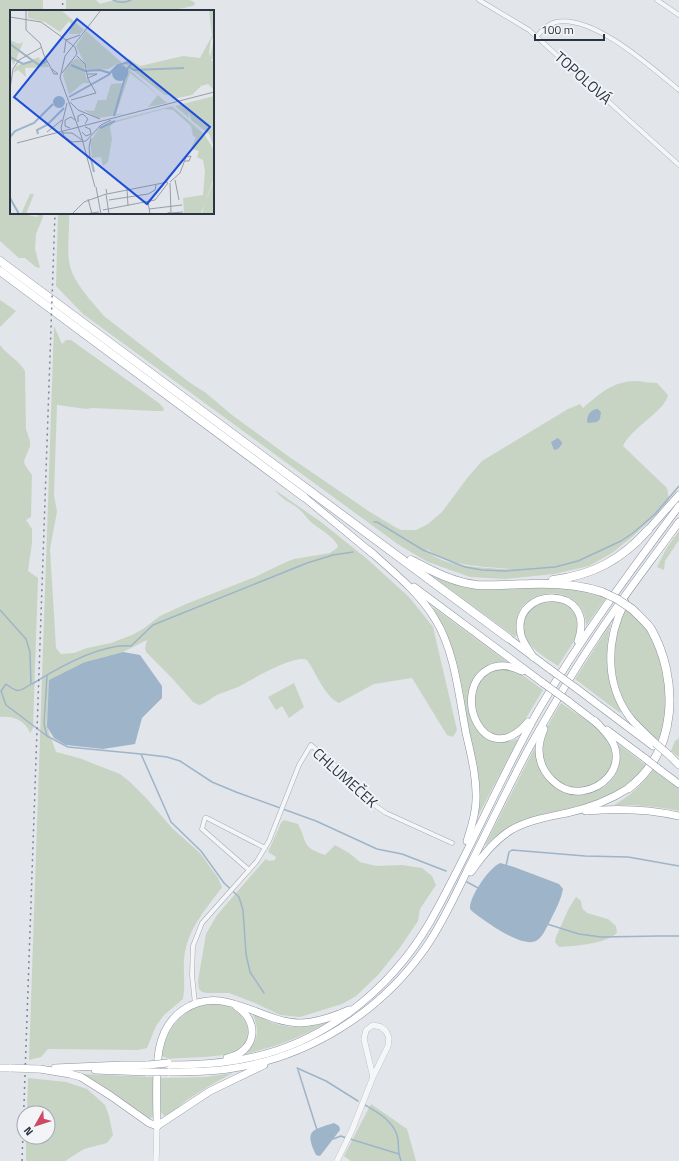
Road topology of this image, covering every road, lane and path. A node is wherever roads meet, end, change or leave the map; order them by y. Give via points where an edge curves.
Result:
1 (479, 0) edge
2 (660, 1) edge
3 (679, 14) edge
4 (537, 36) junction
5 (679, 90) edge
6 (679, 165) edge
7 (0, 261) edge
8 (0, 271) edge
9 (679, 495) edge
10 (304, 497) joint
11 (679, 506) edge
12 (679, 522) edge
13 (648, 530) joint
14 (390, 550) junction
15 (370, 551) junction
16 (528, 584) junction
17 (634, 585) junction
18 (508, 638) joint
19 (574, 651) junction
20 (534, 657) junction
21 (543, 683) junction
22 (539, 710) junction
23 (549, 714) junction
24 (595, 721) junction
25 (654, 744) junction
26 (679, 765) edge
27 (679, 784) edge
28 (629, 788) joint
29 (568, 813) junction
30 (679, 816) edge
31 (452, 843) dead end
32 (265, 848) junction
33 (464, 857) junction
34 (249, 870) junction
35 (453, 900) junction
36 (219, 1000) junction
37 (195, 1004) junction
38 (360, 1005) junction
39 (288, 1054) junction
40 (168, 1067) junction
41 (0, 1068) edge
42 (40, 1069) junction
43 (373, 1077) junction
44 (157, 1126) junction
45 (156, 1161) edge
46 (337, 1161) edge

1 - 4 street, TOPOLOVÁ
2 - 3 street
4 - 5 street via 552,23 560,21 591,28 623,45
4 - 6 street, TOPOLOVÁ
7 - 14 highway
8 - 10 highway
9 - 13 main road
10 - 15 main road
11 - 19 main road
12 - 17 main road
13 - 16 highway via 624,553 602,567 571,578
14 - 16 highway via 446,578 460,582 488,586
14 - 18 highway
15 - 21 main road
15 - 33 main road via 424,603 435,618 448,646 476,785 475,810
16 - 28 highway, bridge via 573,585 602,592 632,609 651,629 661,646 669,665 674,693 673,715 665,743 649,770
17 - 23 main road via 594,639
17 - 25 main road via 614,629 611,668 616,689 625,709
18 - 20 main road
19 - 20 main road via 582,629 578,611 566,600 556,597 545,598 529,606 521,622 521,634
19 - 22 main road
20 - 25 main road, bridge
21 - 22 main road via 518,669 505,665 498,666 481,675 472,695 476,722 484,733 495,738 515,736
21 - 24 main road, bridge
22 - 33 main road
23 - 24 main road via 541,738 539,757 546,773 553,781 568,790 582,791 596,787 605,781 615,768 615,748
23 - 35 main road via 528,750
24 - 27 main road, bridge
25 - 26 main road, bridge
28 - 29 main road via 607,801
29 - 30 main road via 632,809
29 - 35 main road via 527,822 502,836 478,861
31 - 32 street, CHLUMEČEK via 376,807 311,745 295,774
32 - 34 street
32 - 34 street via 205,818 202,829
33 - 38 main road via 420,940 393,974
34 - 37 street via 202,923 193,946
35 - 39 main road via 423,950 384,996 338,1031
36 - 37 main road
36 - 38 main road via 242,1005 272,1018 299,1023 328,1018
36 - 40 main road via 242,1010 250,1020 252,1035 244,1049 237,1055 225,1058
37 - 44 main road via 176,1016 163,1035 158,1056
38 - 40 main road via 333,1024 286,1047 239,1060
39 - 40 main road via 260,1063 202,1072
39 - 44 main road via 210,1091
40 - 42 main road, bridge via 123,1065
41 - 42 main road, bridge
42 - 44 main road via 81,1077
43 - 43 street via 388,1046 386,1031 381,1026 373,1025 366,1030 364,1039
43 - 46 street
44 - 45 street

